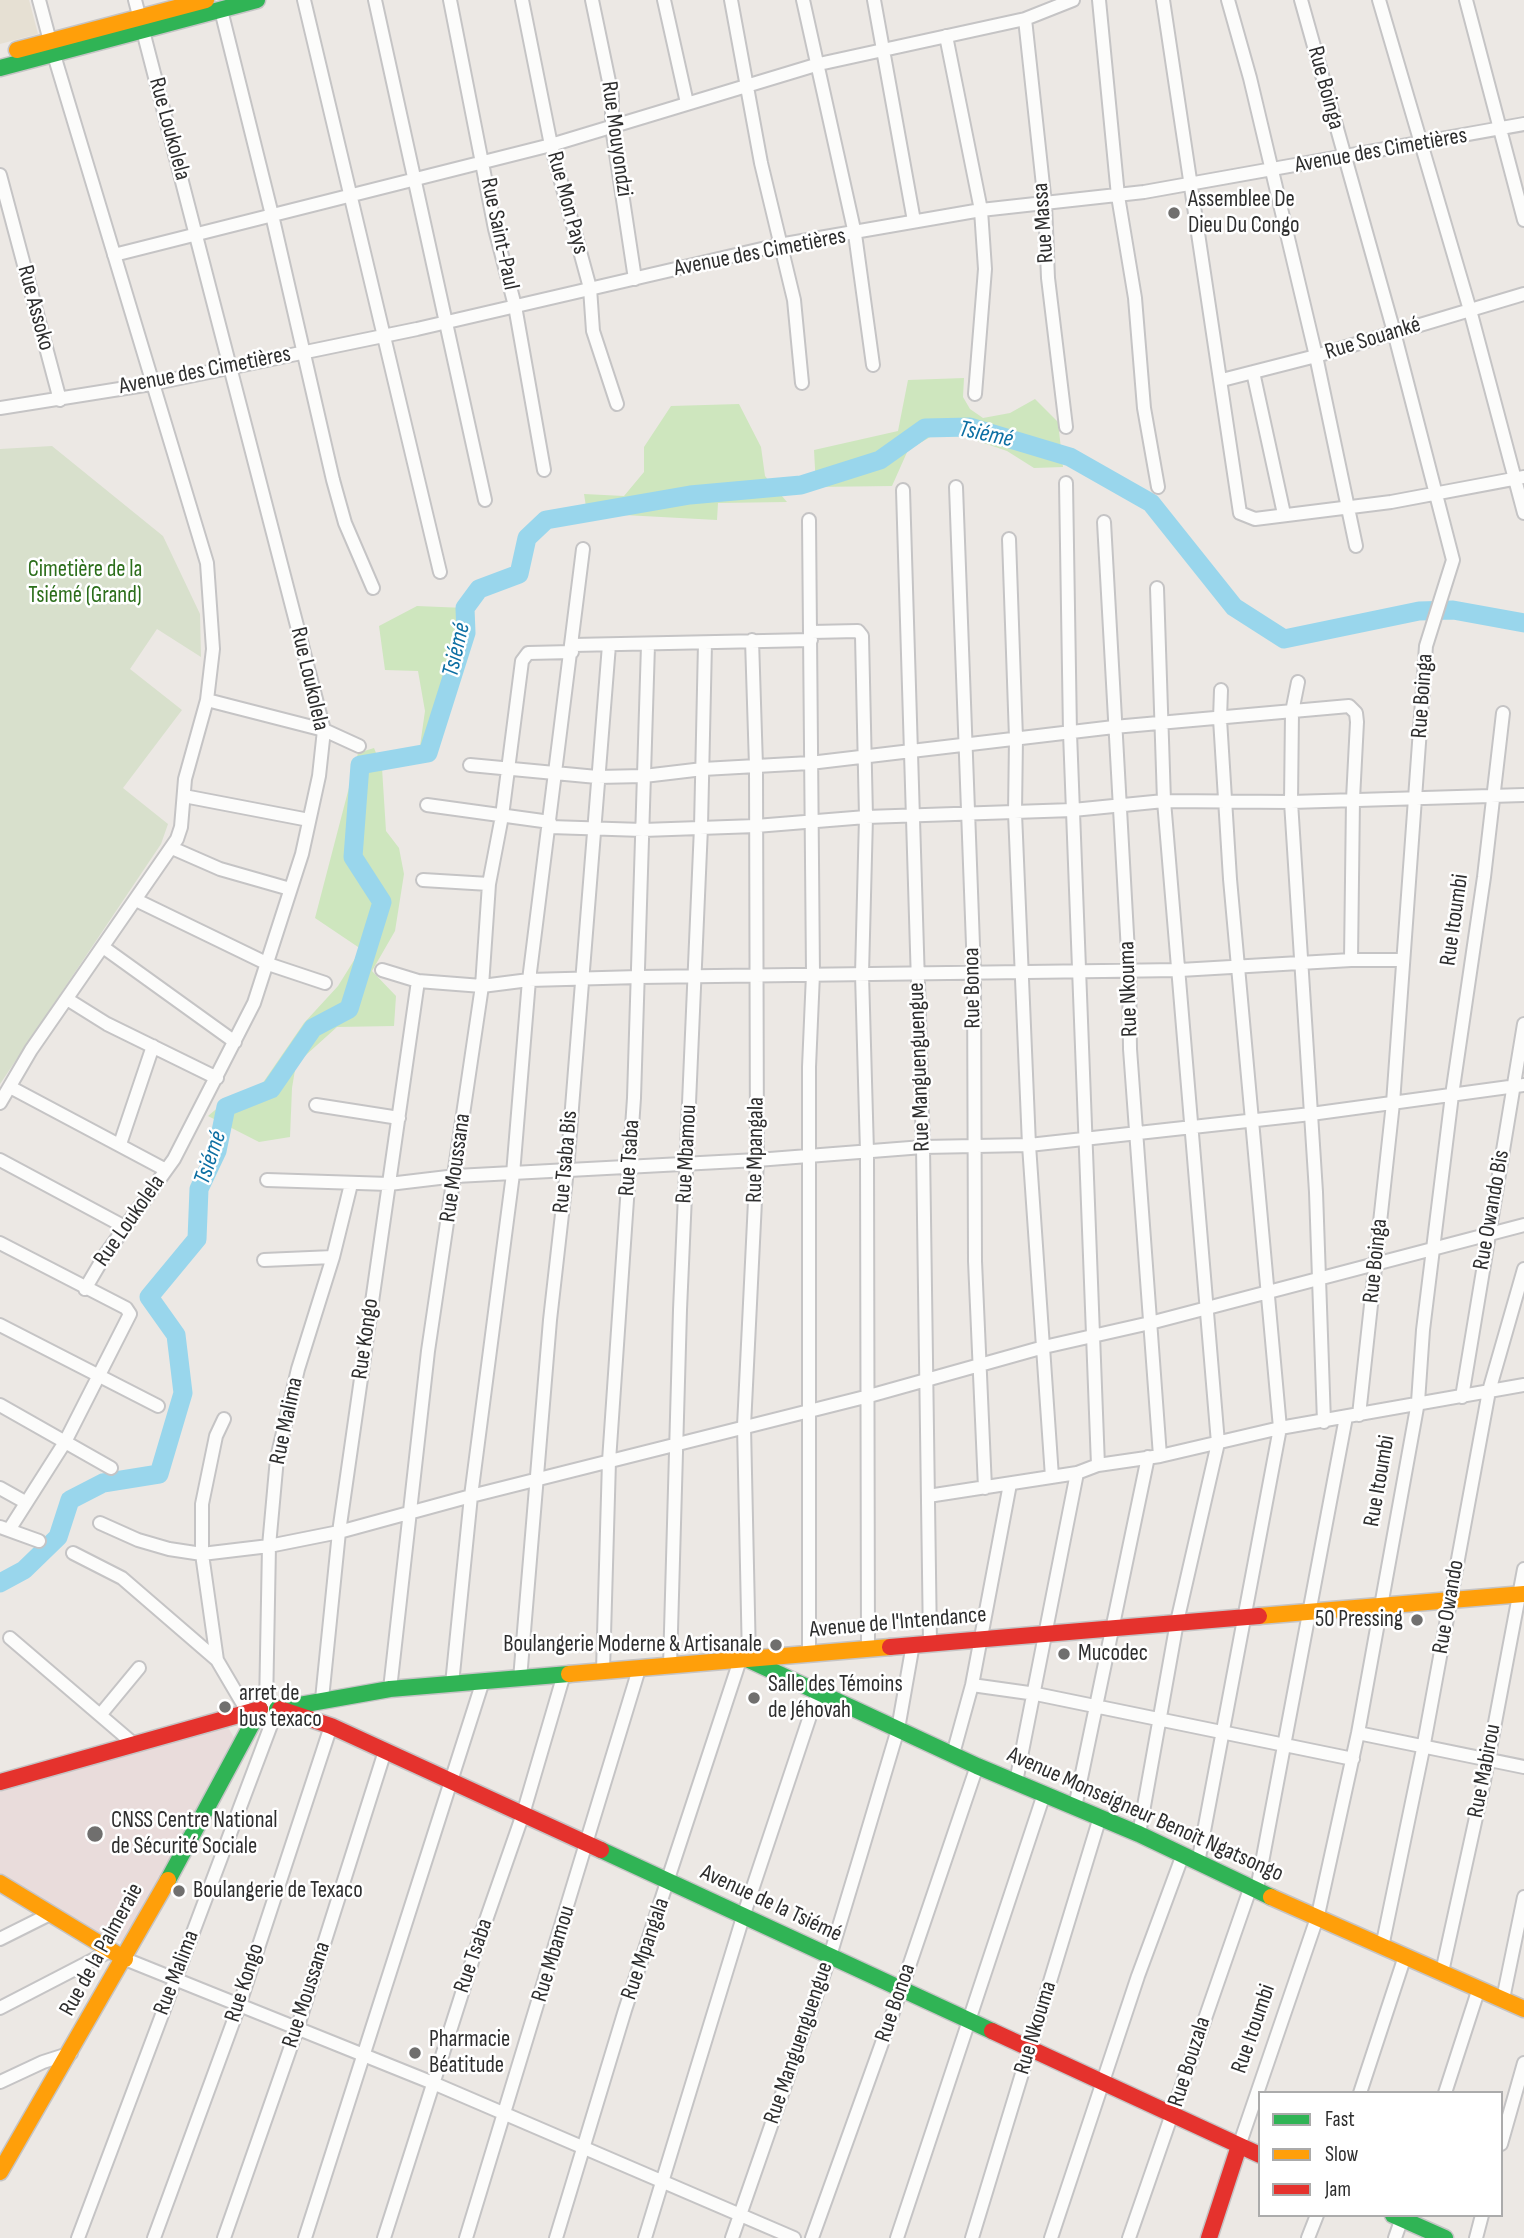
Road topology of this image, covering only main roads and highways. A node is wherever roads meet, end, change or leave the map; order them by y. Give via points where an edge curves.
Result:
1 (205, 0) edge
2 (257, 0) edge
3 (141, 24) junction
4 (52, 48) junction
5 (0, 55) edge
6 (0, 68) edge
7 (1522, 1594) edge
8 (744, 1660) junction
9 (262, 1709) junction
10 (0, 1782) edge
11 (0, 1883) edge
12 (118, 1955) junction
13 (1524, 2009) edge
14 (1239, 2146) junction
15 (6, 2153) edge
16 (1258, 2154) edge
17 (0, 2172) edge
18 (1399, 2217) edge
19 (1209, 2238) edge
20 (1444, 2238) edge

1 - 3 main road
2 - 3 main road
3 - 4 main road
4 - 5 main road
4 - 6 main road
7 - 8 main road, Avenue de l'Intendance
8 - 9 main road, Avenue de l'Intendance via 390,1689
8 - 13 main road, Avenue Monseigneur Benoît Ngatsongo
9 - 10 main road, Avenue de l'Intendance
9 - 12 main road, Rue de la Palmeraie
9 - 14 main road, Avenue de la Tsiémé via 331,1726
11 - 12 main road
12 - 15 main road, Rue de la Palmeraie via 71,2052
14 - 16 main road, Avenue de la Tsiémé
14 - 19 main road, Rue Itoumbi
15 - 17 main road, Rue de la Palmeraie
18 - 20 main road

